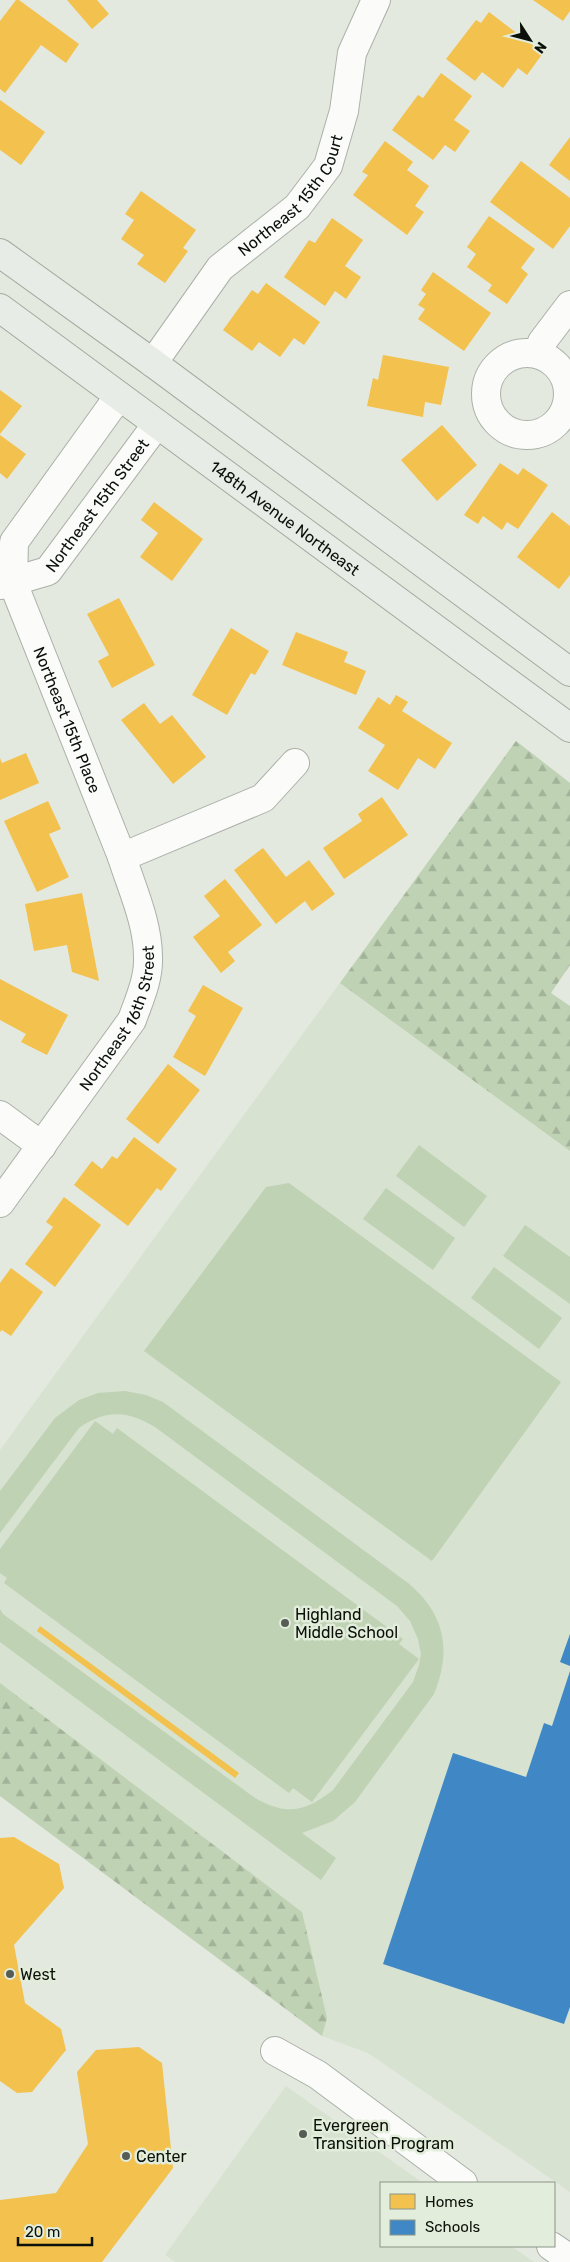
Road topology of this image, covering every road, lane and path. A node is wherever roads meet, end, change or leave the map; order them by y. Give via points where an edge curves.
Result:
1 (376, 0) edge
2 (0, 253) edge
3 (570, 305) edge
4 (0, 308) edge
5 (538, 354) dead end
6 (153, 364) junction
7 (119, 396) junction
8 (157, 424) junction
9 (6, 584) edge
10 (570, 672) edge
11 (570, 728) edge
12 (295, 763) dead end
13 (122, 857) junction
14 (0, 1115) edge
15 (42, 1146) junction
16 (0, 1203) edge
17 (274, 2051) dead end
18 (462, 2182) edge
19 (551, 2247) edge
20 (570, 2260) edge

1 - 6 street, Northeast 15th Court via 352,53 344,111 328,166 297,207 220,268
2 - 6 main road
3 - 5 street via 542,342
4 - 7 main road, 148th Avenue Northeast
6 - 10 main road
7 - 8 main road, 148th Avenue Northeast
7 - 9 street via 14,542
8 - 9 street, Northeast 15th Street via 48,571
8 - 11 main road, 148th Avenue Northeast
9 - 13 street, Northeast 15th Place
12 - 13 street via 263,798
13 - 15 street, Northeast 16th Street via 144,927 148,958 144,986 132,1020
14 - 15 street
15 - 16 street, Northeast 16th Street
17 - 18 street via 318,2075
19 - 20 street

